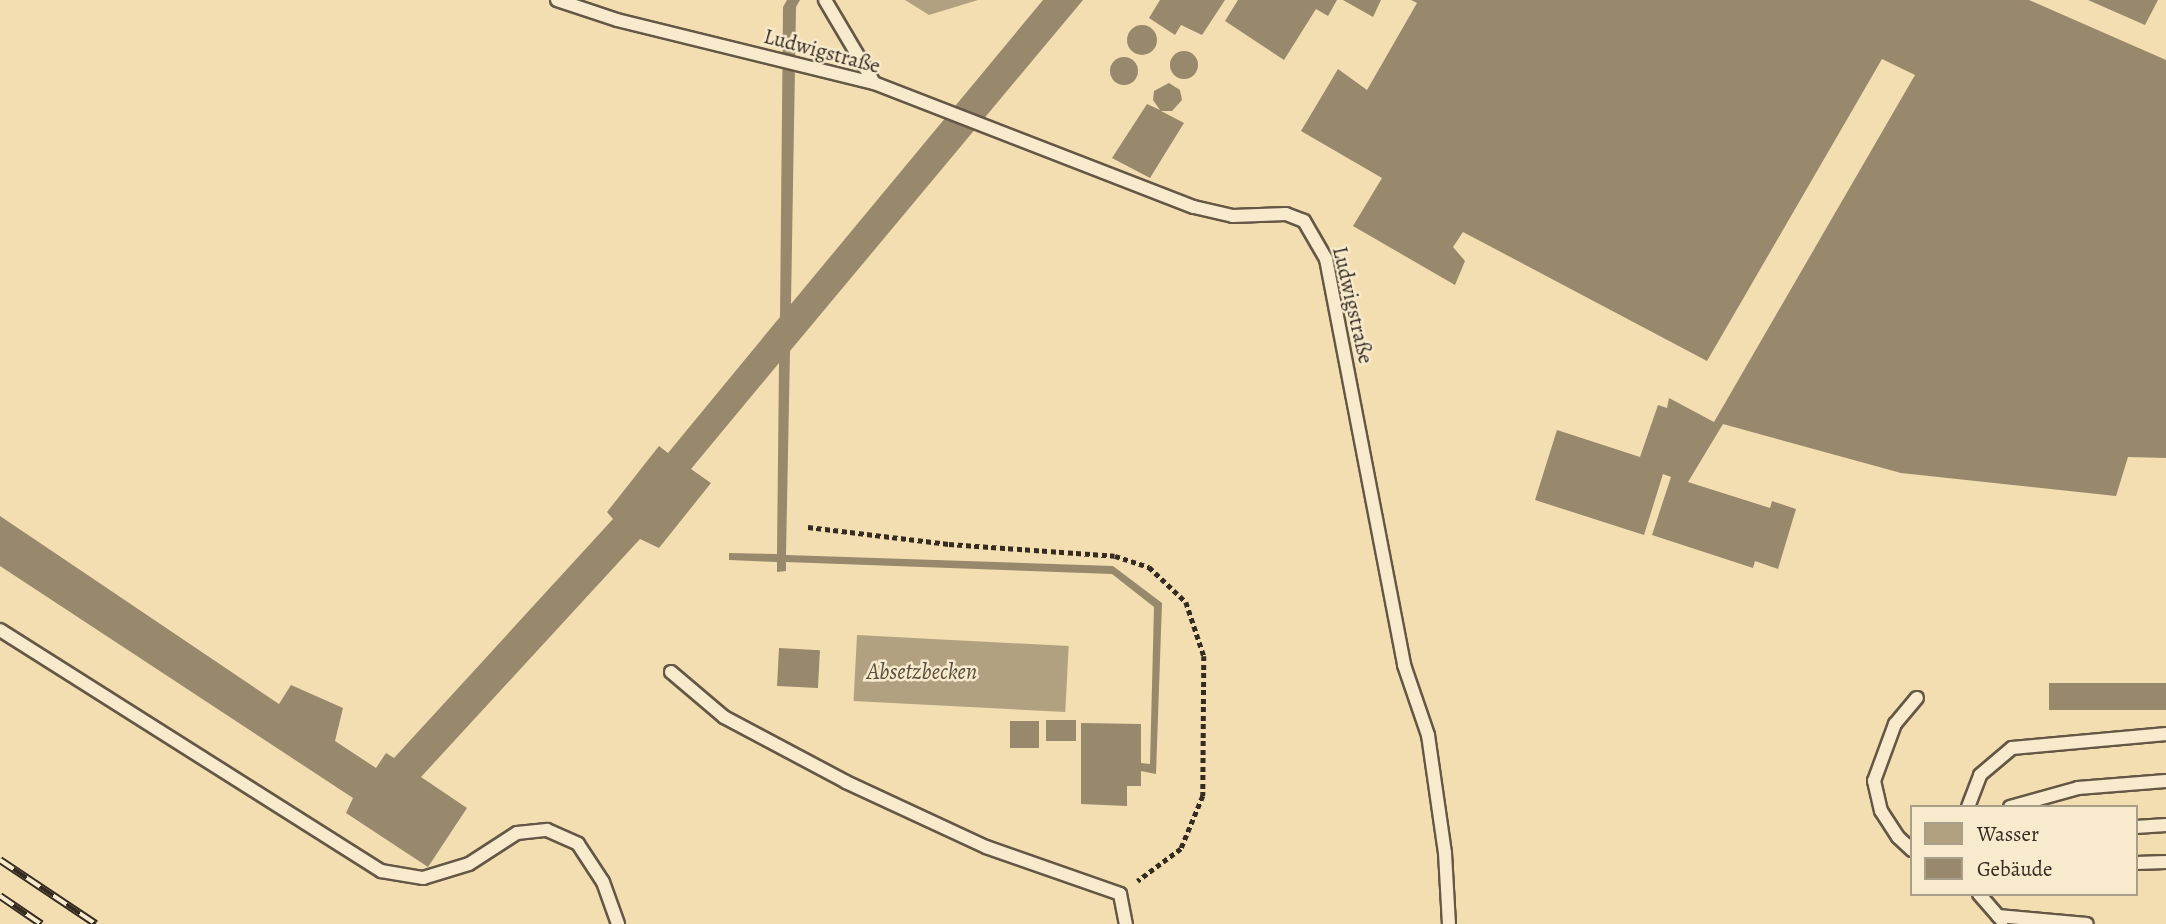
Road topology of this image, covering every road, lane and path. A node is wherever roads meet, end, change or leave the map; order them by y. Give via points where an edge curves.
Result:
1 (556, 0) edge
2 (825, 0) edge
3 (874, 83) junction
4 (808, 527) dead end
5 (0, 630) edge
6 (671, 672) dead end
7 (1917, 698) dead end
8 (2166, 734) edge
9 (2166, 781) edge
10 (1969, 805) edge
11 (2017, 805) edge
12 (2166, 825) edge
13 (2138, 827) edge
14 (1910, 848) edge
15 (2166, 862) edge
16 (2138, 863) edge
17 (1120, 894) junction
18 (1993, 900) edge
19 (2003, 920) edge
20 (618, 924) edge
21 (1126, 924) edge
22 (1449, 924) edge
23 (2087, 924) edge

1 - 3 lane, Ludwigstraße via 617,20
2 - 3 lane
3 - 22 lane, Ludwigstraße via 1194,207 1233,216 1286,214 1304,221 1326,259 1404,665 1428,735
4 - 17 path via 950,544 1115,556 1149,568 1186,603 1204,656 1203,796 1181,849
5 - 20 lane via 380,871 423,878 469,864 517,833 547,830 578,844 603,882
6 - 17 lane via 724,717 846,782 986,847
7 - 14 lane via 1895,723 1874,781 1881,811
8 - 10 lane via 2011,748 1980,775
9 - 11 lane via 2078,788
12 - 13 lane
15 - 16 lane
17 - 21 lane
18 - 19 lane
19 - 23 lane

